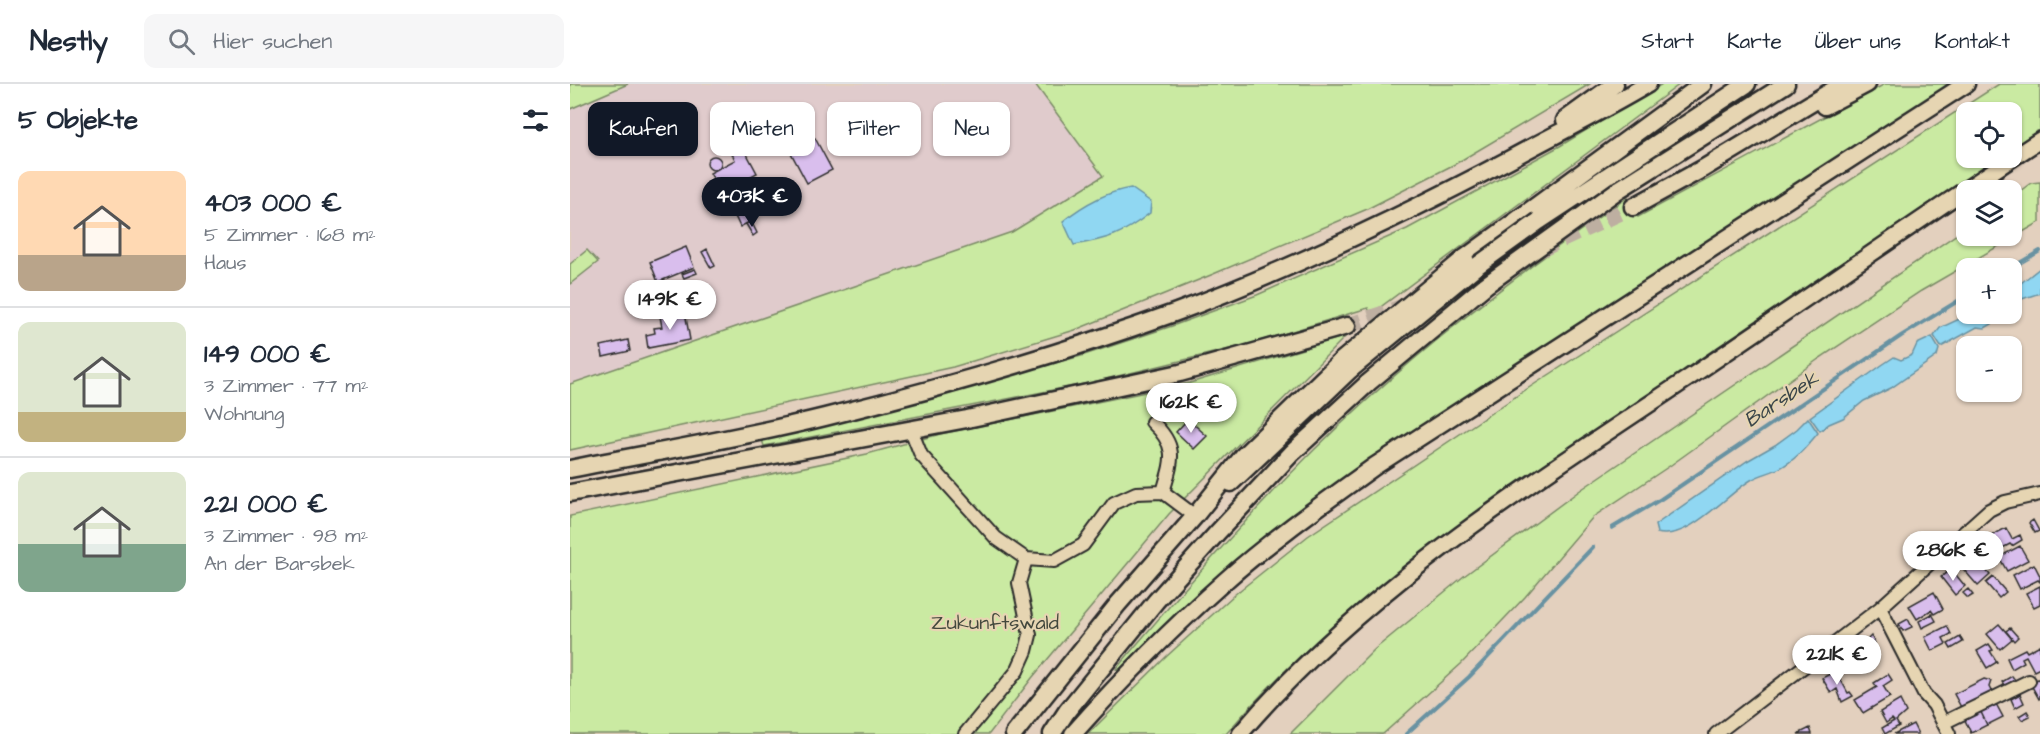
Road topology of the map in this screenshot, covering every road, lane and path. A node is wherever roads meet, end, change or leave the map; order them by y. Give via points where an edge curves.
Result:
1 (1615, 84) edge
2 (1648, 84) edge
3 (1702, 84) edge
4 (1747, 84) edge
5 (1786, 84) edge
6 (1843, 84) edge
7 (1867, 84) edge
8 (1966, 84) edge
9 (2040, 140) edge
10 (1512, 158) junction
11 (1704, 168) junction
12 (1633, 207) tunnel mouth
13 (1347, 326) tunnel mouth
14 (1346, 365) junction
15 (1152, 422) dead end
16 (911, 430) junction
17 (570, 469) edge
18 (1163, 492) junction
19 (570, 493) edge
20 (2040, 494) edge
21 (1195, 516) junction
22 (1026, 560) junction
23 (1880, 608) junction
24 (2029, 681) dead end
25 (1946, 728) edge
26 (965, 734) edge
27 (1014, 734) edge
28 (1052, 734) edge
29 (1073, 734) edge
30 (1240, 734) edge
31 (1716, 734) edge

1 - 10 highway
2 - 10 highway
3 - 14 highway, bridge via 1465,258
4 - 14 highway, bridge via 1539,221
5 - 28 highway, bridge via 1618,190 1486,285 1368,383 1292,453 1209,542 1156,601
6 - 11 highway
7 - 11 highway
8 - 29 highway via 1375,466 1226,579
9 - 30 main road via 1461,533 1340,632
10 - 17 highway via 1316,253 1175,312 1076,346 821,418
11 - 12 highway
13 - 16 highway via 1180,373
14 - 21 highway via 1243,456
15 - 18 street via 1172,448
16 - 19 highway
16 - 22 street via 921,455 996,537
18 - 21 street
18 - 22 street via 1136,493 1114,503 1083,546 1054,561
20 - 23 street via 1989,510
21 - 27 highway via 1118,604
22 - 26 street via 1019,583 1030,635 1026,651 1017,671
23 - 25 street
23 - 31 street
24 - 25 street

